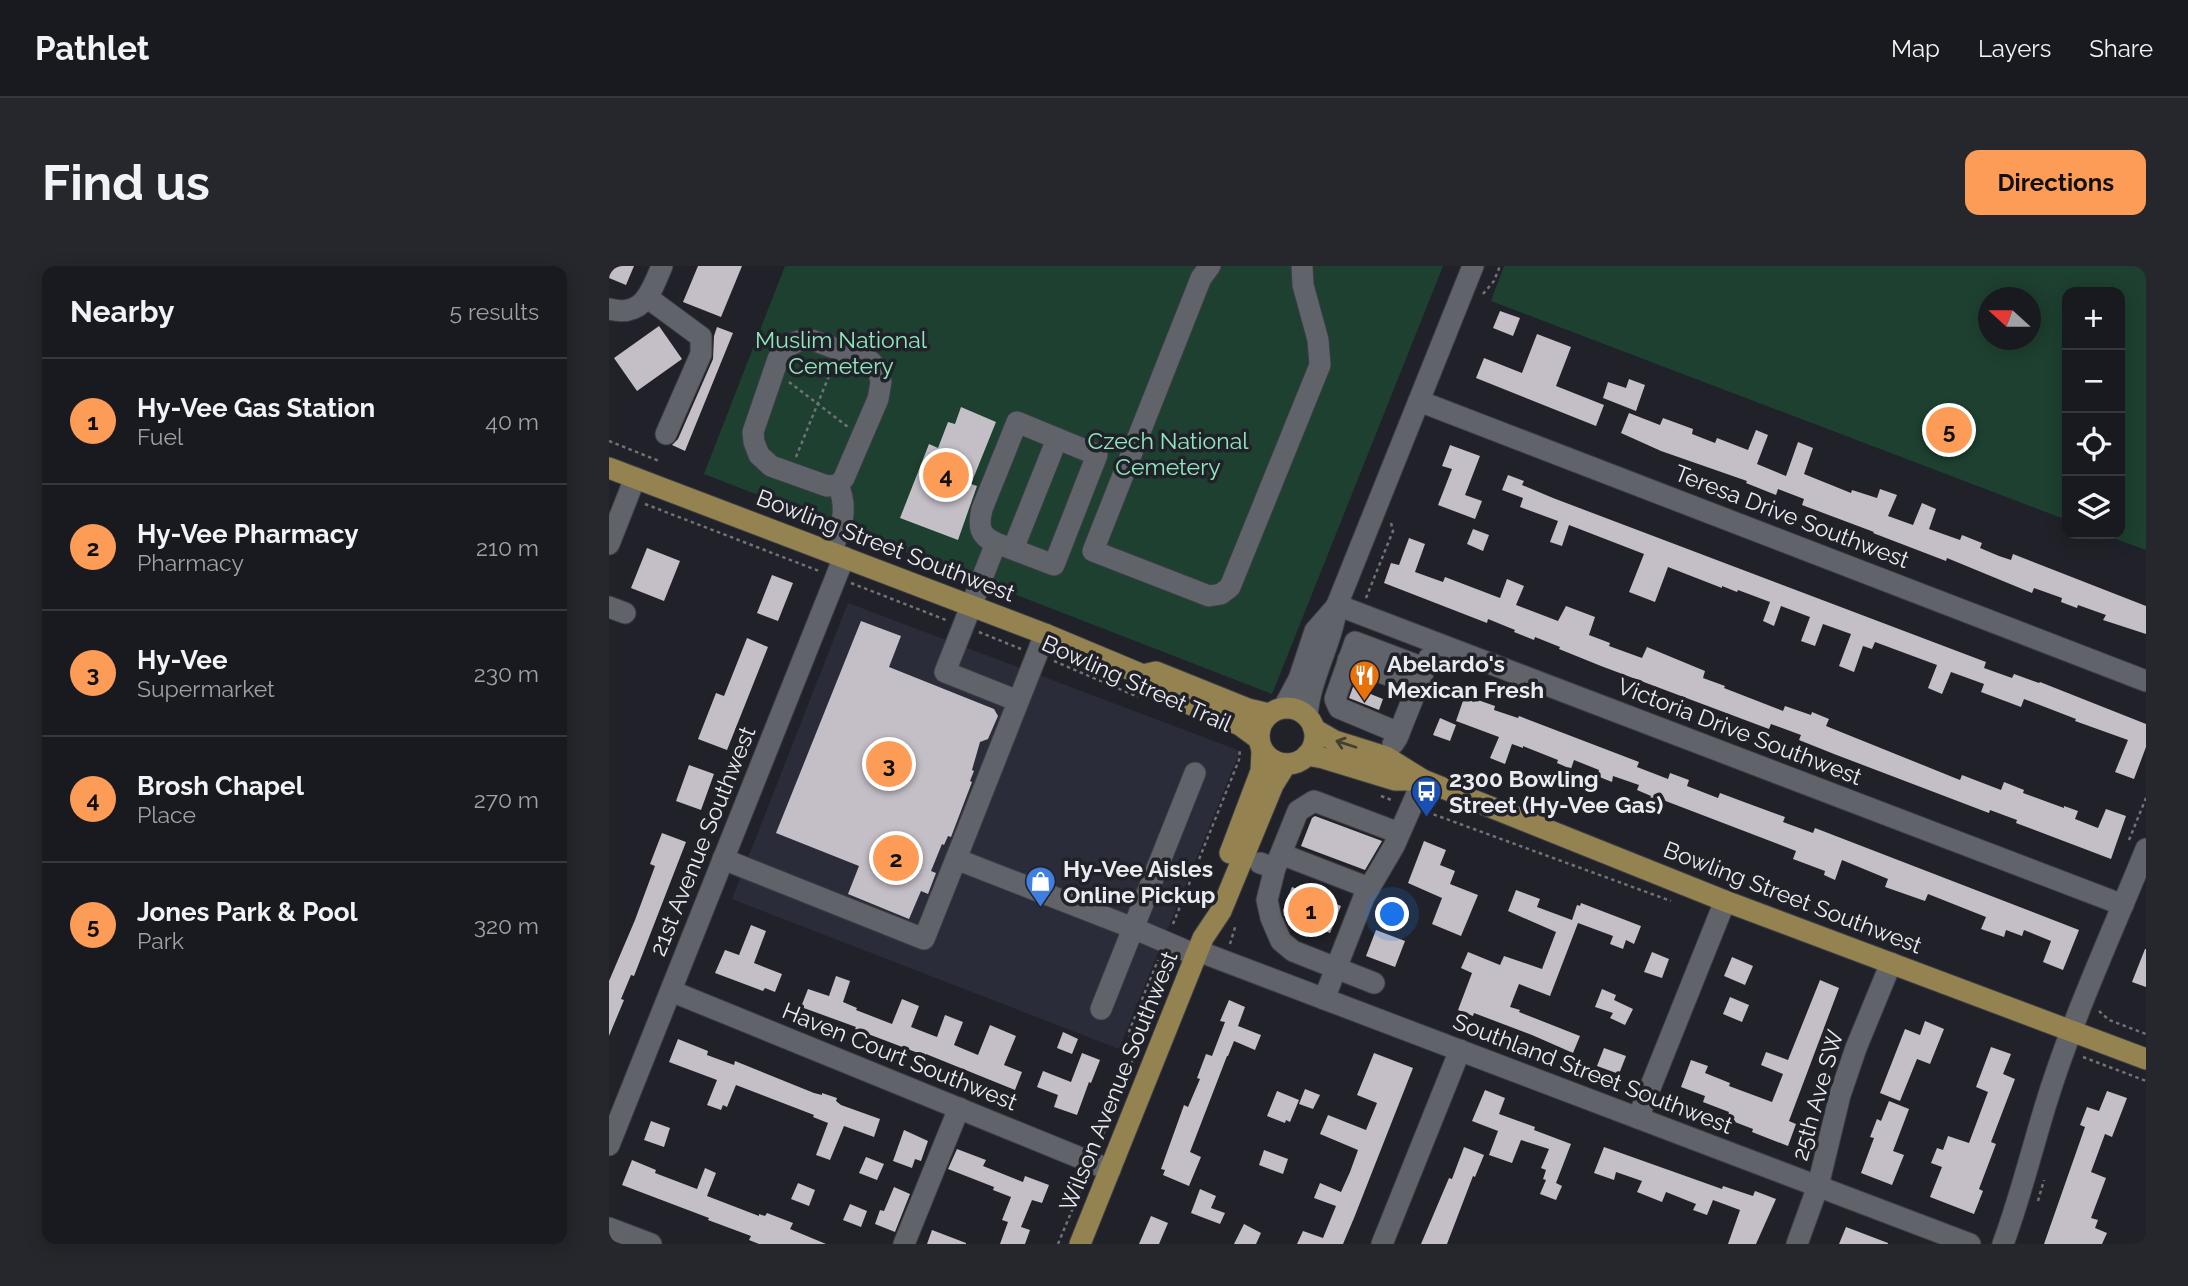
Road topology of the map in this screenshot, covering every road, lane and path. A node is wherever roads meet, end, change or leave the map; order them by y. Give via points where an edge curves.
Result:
1 (662, 266) edge
2 (1210, 266) edge
3 (1302, 266) edge
4 (1473, 266) edge
5 (648, 298) junction
6 (609, 309) edge
7 (839, 350) junction
8 (774, 370) junction
9 (1419, 401) junction
10 (817, 404) junction
11 (666, 434) dead end
12 (1138, 437) junction
13 (862, 438) junction
14 (1057, 439) junction
15 (609, 441) edge
16 (1097, 455) junction
17 (659, 461) dead end
18 (609, 468) edge
19 (789, 473) junction
20 (838, 485) junction
21 (631, 488) junction
22 (1390, 521) dead end
23 (1064, 540) junction
24 (609, 544) edge
25 (1005, 546) junction
26 (1093, 551) junction
27 (837, 554) junction
28 (835, 577) junction
29 (1364, 604) dead end
30 (1337, 605) junction
31 (972, 606) junction
32 (963, 626) junction
33 (1045, 634) junction
34 (1434, 643) junction
35 (1037, 655) junction
36 (1143, 675) junction
37 (1421, 677) junction
38 (2146, 681) edge
39 (1018, 701) junction
40 (1146, 701) dead end
41 (1276, 710) junction
42 (1310, 723) junction
43 (1401, 730) junction
44 (1253, 745) junction
45 (1376, 754) junction
46 (1307, 755) junction
47 (1286, 764) junction
48 (1195, 773) dead end
49 (1416, 776) junction
50 (1373, 793) dead end
51 (1410, 808) junction
52 (1399, 833) junction
53 (2146, 849) edge
54 (723, 859) junction
55 (956, 859) junction
56 (1272, 862) junction
57 (1369, 888) junction
58 (1725, 901) junction
59 (1675, 902) dead end
60 (2123, 905) junction
61 (1133, 928) junction
62 (1166, 942) junction
63 (1199, 948) junction
64 (1891, 963) junction
65 (1337, 968) junction
66 (1374, 983) dead end
67 (671, 991) junction
68 (1324, 999) junction
69 (2094, 1008) dead end
70 (1101, 1009) dead end
71 (2072, 1031) junction
72 (2146, 1034) edge
73 (1460, 1050) junction
74 (2082, 1057) dead end
75 (2146, 1059) edge
76 (2146, 1081) edge
77 (958, 1108) junction
78 (1638, 1118) junction
79 (609, 1145) edge
80 (1101, 1166) junction
81 (1818, 1186) junction
82 (609, 1228) edge
83 (651, 1244) edge
84 (904, 1244) edge
85 (1058, 1244) edge
86 (1080, 1244) edge
87 (1382, 1244) edge
88 (1797, 1244) edge
89 (1970, 1244) edge
90 (2003, 1244) edge

1 - 5 street
2 - 12 street via 1201,278
3 - 26 street via 1320,365 1230,587 1209,596
4 - 9 street
5 - 6 street via 636,308
5 - 11 street via 701,337 702,344
7 - 8 street via 812,340 798,341 786,348
7 - 10 path
7 - 13 street via 870,361 878,369 878,399
8 - 10 path
8 - 19 street via 753,432 754,442 771,466
9 - 30 street
9 - 38 street, Teresa Drive Southwest
10 - 13 path
10 - 19 path
12 - 16 street
12 - 26 street
13 - 20 street
14 - 16 street
14 - 25 street
14 - 25 street via 1017,422 979,521 988,540
15 - 17 path
16 - 23 street
18 - 21 main road, Bowling Street Southwest
19 - 20 street via 827,486
20 - 27 street, 21st Avenue Southwest via 844,515
21 - 24 street
21 - 27 main road, Bowling Street Southwest
21 - 28 path, Bowling Street Trail
22 - 29 path via 1393,531
23 - 25 street via 1054,565
23 - 26 street
25 - 31 street
27 - 28 street, 21st Avenue Southwest
27 - 31 main road, Bowling Street Southwest
28 - 32 path, Bowling Street Trail
28 - 54 street, 21st Avenue Southwest
30 - 34 street, Victoria Drive Southwest
30 - 41 street via 1315,631 1299,679
30 - 42 street via 1335,625 1308,699
31 - 32 street
31 - 33 main road, Bowling Street Southwest
32 - 35 path, Bowling Street Trail
32 - 39 street via 945,672
33 - 35 street
33 - 36 main road, Bowling Street Southwest
34 - 37 street
34 - 60 street, Victoria Drive Southwest
35 - 39 street
35 - 40 path, Bowling Street Trail
36 - 41 main road, Bowling Street Southwest via 1156,672 1248,709
36 - 44 main road, Bowling Street Southwest via 1158,691 1240,725
37 - 43 street
37 - 43 street via 1348,660 1335,699 1339,708
39 - 55 street
41 - 42 main road via 1300,711
41 - 44 main road via 1259,727
45 -> 42 main road, Bowling Street Southwest via 1335,741
42 - 46 main road via 1314,745
43 - 45 street via 1393,744
43 - 49 street via 1403,753
44 - 47 main road via 1274,762
44 - 62 path, Bowling Street Trail via 1241,751
44 - 63 main road, Wilson Avenue Southwest via 1261,771 1205,916
45 - 49 main road, Bowling Street Southwest
46 - 47 main road
46 - 49 main road, Bowling Street Southwest via 1395,780
47 - 63 main road, Wilson Avenue Southwest via 1230,892
48 - 61 street
49 - 51 street
49 - 58 main road, Bowling Street Southwest
50 - 51 path
51 - 52 street
51 - 59 path
52 - 56 street via 1314,801 1297,811
52 - 57 street
53 - 60 street
54 - 55 street via 924,939
54 - 67 street, 21st Avenue Southwest
55 - 61 street, Southland Street Southwest
56 - 57 street
56 - 65 street via 1267,901 1281,941 1293,951
57 - 65 street
58 - 64 main road, Bowling Street Southwest
58 - 78 street
60 - 71 street
61 - 62 street, Southland Street Southwest
61 - 70 street
62 - 63 street, Southland Street Southwest
62 - 80 path, Bowling Street Trail via 1129,1034 1137,1047
63 - 68 street, Southland Street Southwest
63 - 80 main road, Wilson Avenue Southwest
64 - 71 main road, Bowling Street Southwest
64 - 81 street, 25th Ave SW via 1840,1095
65 - 66 street
65 - 68 street
67 - 77 street, Haven Court Southwest
67 - 79 street, 21st Avenue Southwest
68 - 73 street, Southland Street Southwest
69 - 72 path via 2109,1020
71 - 75 main road, Bowling Street Southwest
71 - 90 street
73 - 78 street, Southland Street Southwest
73 - 87 street
74 - 76 path
77 - 80 street, Haven Court Southwest
77 - 84 street
78 - 81 street, Southland Street Southwest
80 - 85 path
80 - 86 main road, Wilson Avenue Southwest
81 - 88 street, 25th Ave SW
81 - 89 street, Southland Street Southwest
82 - 83 street

